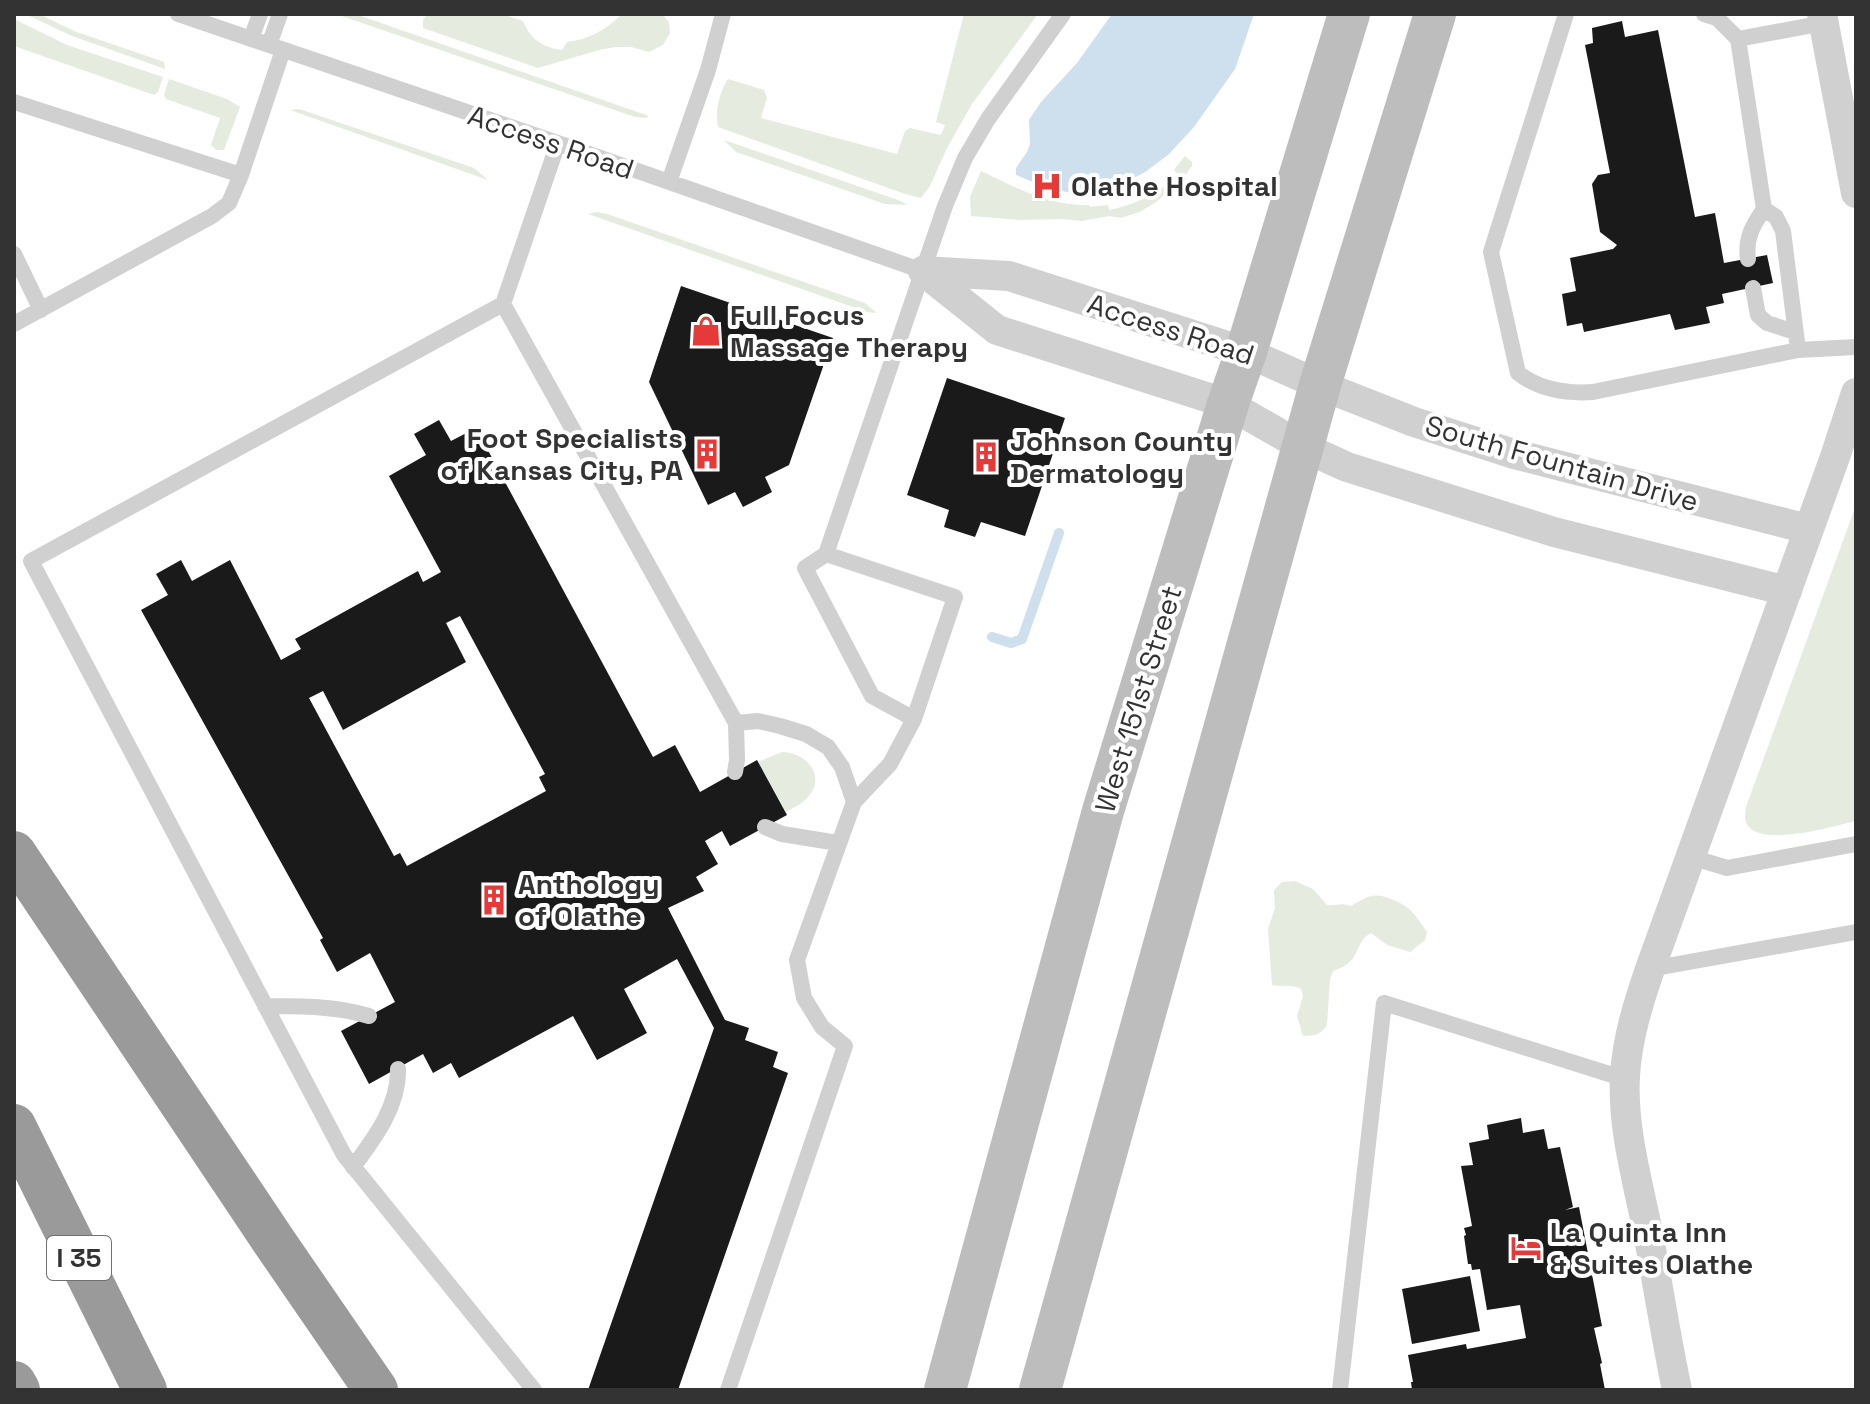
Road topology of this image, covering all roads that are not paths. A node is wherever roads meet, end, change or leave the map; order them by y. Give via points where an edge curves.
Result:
1 (178, 14) edge
2 (260, 14) edge
3 (280, 14) edge
4 (723, 14) edge
5 (1063, 14) edge
6 (1349, 14) edge
7 (1435, 14) edge
8 (1566, 14) edge
9 (1704, 14) edge
10 (1823, 18) edge
11 (251, 39) junction
12 (1738, 39) junction
13 (276, 48) junction
14 (14, 102) edge
15 (558, 143) junction
16 (241, 175) junction
17 (669, 182) junction
18 (1856, 193) edge
19 (1764, 209) junction
20 (14, 254) edge
21 (1748, 259) dead end
22 (923, 271) junction
23 (1753, 288) dead end
24 (503, 304) junction
25 (41, 310) junction
26 (14, 324) edge
27 (1795, 332) junction
28 (1856, 347) edge
29 (1798, 350) junction
30 (1246, 352) junction
31 (1320, 385) junction
32 (1856, 393) edge
33 (1228, 404) junction
34 (1303, 447) junction
35 (1808, 529) junction
36 (826, 554) junction
37 (1787, 591) junction
38 (914, 719) junction
39 (736, 723) junction
40 (735, 772) dead end
41 (854, 802) junction
42 (765, 827) dead end
43 (838, 843) junction
44 (1856, 844) edge
45 (14, 853) edge
46 (1691, 857) junction
47 (1856, 932) edge
48 (1650, 969) junction
49 (265, 1006) junction
50 (369, 1016) dead end
51 (398, 1069) dead end
52 (1625, 1079) junction
53 (14, 1126) edge
54 (353, 1167) junction
55 (14, 1383) edge
56 (18, 1390) edge
57 (145, 1390) edge
58 (376, 1390) edge
59 (534, 1390) edge
60 (728, 1390) edge
61 (945, 1390) edge
62 (1040, 1390) edge
63 (1340, 1390) edge
64 (1677, 1390) edge

1 - 11 lane, Access Road
2 - 11 lane
3 - 13 lane
4 - 17 lane
5 - 22 lane via 965,158
6 - 30 main road, West 151st Street
7 - 31 main road
8 - 29 lane via 1491,252 1518,373 1531,383 1570,394
9 - 12 lane via 1717,18
10 - 12 lane
10 - 18 street
11 - 13 lane, Access Road
12 - 19 lane
13 - 15 lane, Access Road
13 - 16 lane
14 - 16 lane
15 - 17 lane, Access Road
15 - 24 lane
16 - 25 lane via 229,203 212,216
17 - 22 lane, Access Road
19 - 21 lane via 1747,240
19 - 27 lane via 1783,231
20 - 25 lane
22 - 30 street, Access Road via 1009,276
22 - 33 street, Access Road via 997,330
22 - 36 lane
23 - 27 lane via 1758,315
24 - 39 lane
24 - 49 lane via 31,561
25 - 26 lane
27 - 29 lane
28 - 29 lane
30 - 31 street, Access Road
30 - 33 main road, West 151st Street
31 - 34 main road
31 - 35 street, South Fountain Drive via 1514,454
32 - 35 street
33 - 34 street, Access Road
33 - 61 main road, West 151st Street via 1103,811
34 - 37 street via 1392,483 1540,528
34 - 62 main road
35 - 37 street
36 - 38 lane via 805,568 872,696
36 - 38 lane via 955,597
37 - 46 street
38 - 41 lane via 890,764
39 - 40 lane
39 - 41 lane via 780,726 828,747 842,767
41 - 43 lane
42 - 43 lane
43 - 60 lane via 797,960 804,998 822,1027 845,1046
44 - 46 lane via 1727,868
45 - 58 highway
46 - 48 street
47 - 48 lane
48 - 52 street via 1635,1016
49 - 50 lane via 319,1006
49 - 54 lane
51 - 54 lane via 387,1114
52 - 63 lane via 1384,1003
52 - 64 street via 1634,1165
53 - 57 highway, I 35
54 - 59 lane
55 - 56 highway

